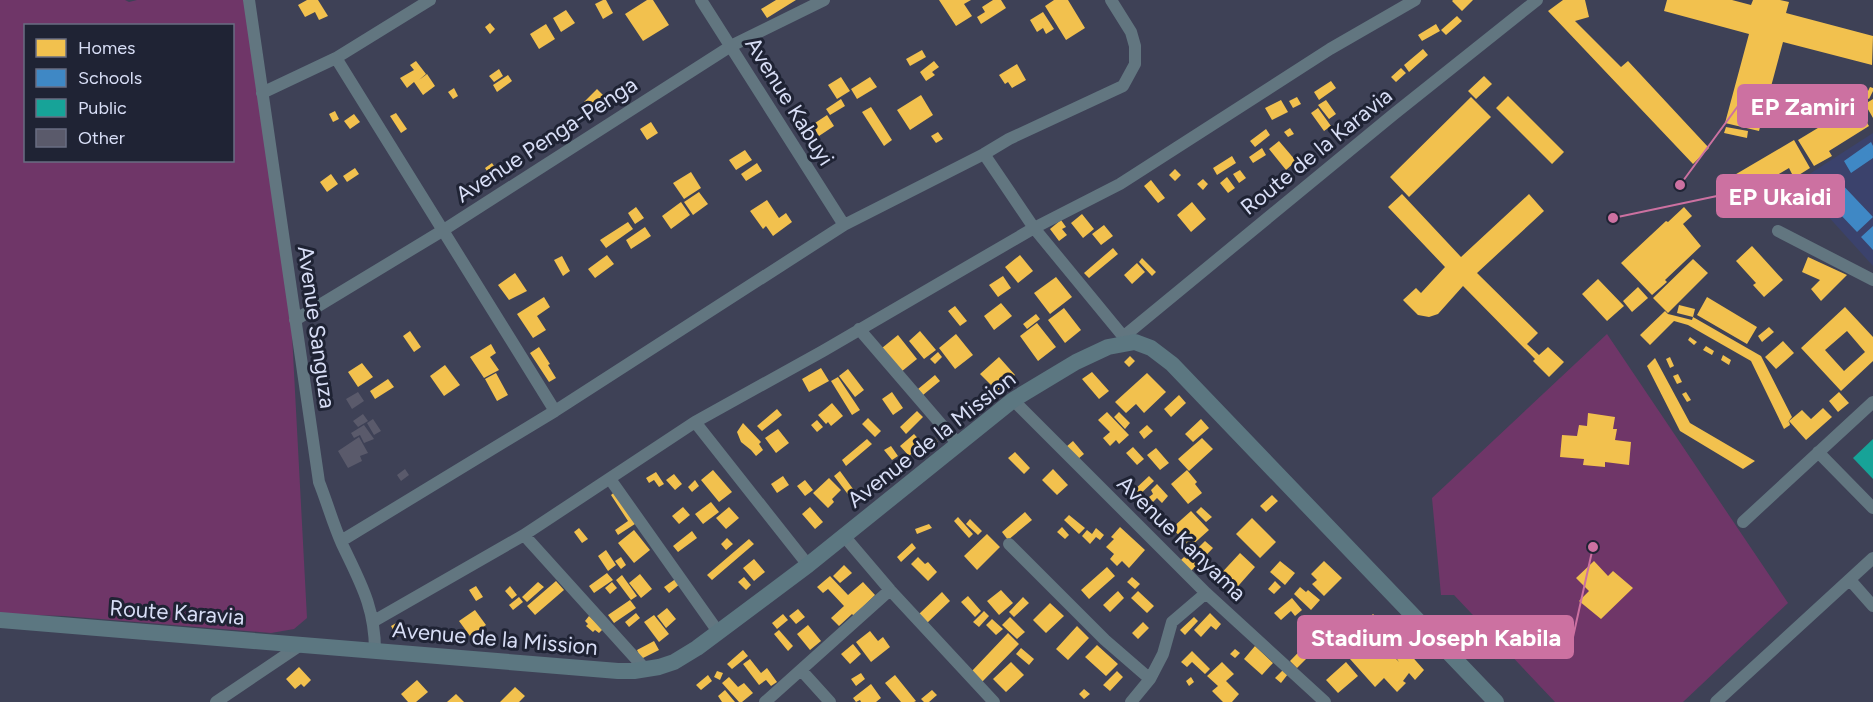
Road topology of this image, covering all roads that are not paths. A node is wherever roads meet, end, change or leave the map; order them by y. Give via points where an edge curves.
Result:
1 (249, 0) edge
2 (430, 0) edge
3 (701, 0) edge
4 (824, 0) edge
5 (1112, 0) edge
6 (1416, 0) edge
7 (1537, 0) edge
8 (731, 46) junction
9 (336, 58) junction
10 (262, 93) junction
11 (984, 154) junction
12 (844, 225) junction
13 (1034, 228) junction
14 (442, 231) junction
15 (1778, 231) dead end
16 (1873, 280) edge
17 (295, 320) junction
18 (859, 329) junction
19 (1126, 340) junction
20 (1013, 400) junction
21 (1873, 402) edge
22 (555, 411) junction
23 (695, 422) junction
24 (958, 444) junction
25 (1818, 452) junction
26 (610, 479) junction
27 (1873, 508) edge
28 (1743, 522) dead end
29 (524, 534) junction
30 (844, 536) junction
31 (341, 541) junction
32 (1009, 544) dead end
33 (1873, 558) edge
34 (808, 565) junction
35 (1850, 580) junction
36 (890, 590) junction
37 (1206, 593) junction
38 (1873, 606) edge
39 (0, 620) edge
40 (374, 621) junction
41 (719, 633) junction
42 (303, 644) junction
43 (351, 648) joint
44 (375, 651) junction
45 (646, 670) junction
46 (801, 670) junction
47 (1150, 679) junction
48 (216, 702) edge
49 (765, 702) edge
50 (830, 702) edge
51 (994, 702) edge
52 (1131, 702) edge
53 (1325, 702) edge
54 (1496, 702) edge
55 (1716, 702) edge

1 - 10 street, Avenue Sanguza
2 - 9 street
3 - 8 street, Avenue Kabuyi
4 - 8 street, Avenue Penga-Penga
5 - 11 street via 1135,46 1135,64 1123,86
6 - 13 street, Avenue de la Mission via 1330,49 1120,184
7 - 19 street, Route de la Karavia via 1394,114
8 - 12 street, Avenue Kabuyi
8 - 14 street, Avenue Penga-Penga
9 - 10 street
9 - 14 street
10 - 17 street, Avenue Sanguza
11 - 12 street
11 - 13 street
12 - 22 street
13 - 18 street, Avenue de la Mission
13 - 19 street
14 - 17 street, Avenue Penga-Penga
14 - 22 street
15 - 16 street
17 - 31 street, Avenue Sanguza via 320,482
18 - 23 street, Avenue de la Mission
18 - 24 street
19 - 20 street, Avenue de la Mission via 1090,355
19 - 54 street via 1151,348 1172,364
20 - 24 street, Avenue de la Mission
20 - 37 street, Avenue Kanyama
21 - 25 street
22 - 31 street
23 - 26 street, Avenue de la Mission
23 - 34 street
24 - 30 street, Avenue de la Mission
25 - 27 street
25 - 28 street
26 - 29 street, Avenue de la Mission
26 - 41 street
29 - 40 street, Avenue de la Mission
29 - 45 street
30 - 34 street, Avenue de la Mission
30 - 36 street
31 - 40 street, Avenue Sanguza
32 - 47 street
33 - 35 street
34 - 41 street, Avenue de la Mission
35 - 38 street
35 - 55 street
36 - 46 street
36 - 51 street
37 - 47 street via 1172,622 1166,648
37 - 53 street, Avenue Kanyama
39 - 42 street, Route Karavia
40 - 44 street, Avenue Sanguza
41 - 45 street, Avenue de la Mission via 674,662
42 - 43 street, Route Karavia
42 - 48 street
43 - 44 street, Avenue de la Mission
44 - 45 street, Avenue de la Mission
46 - 49 street
46 - 50 street
47 - 52 street

